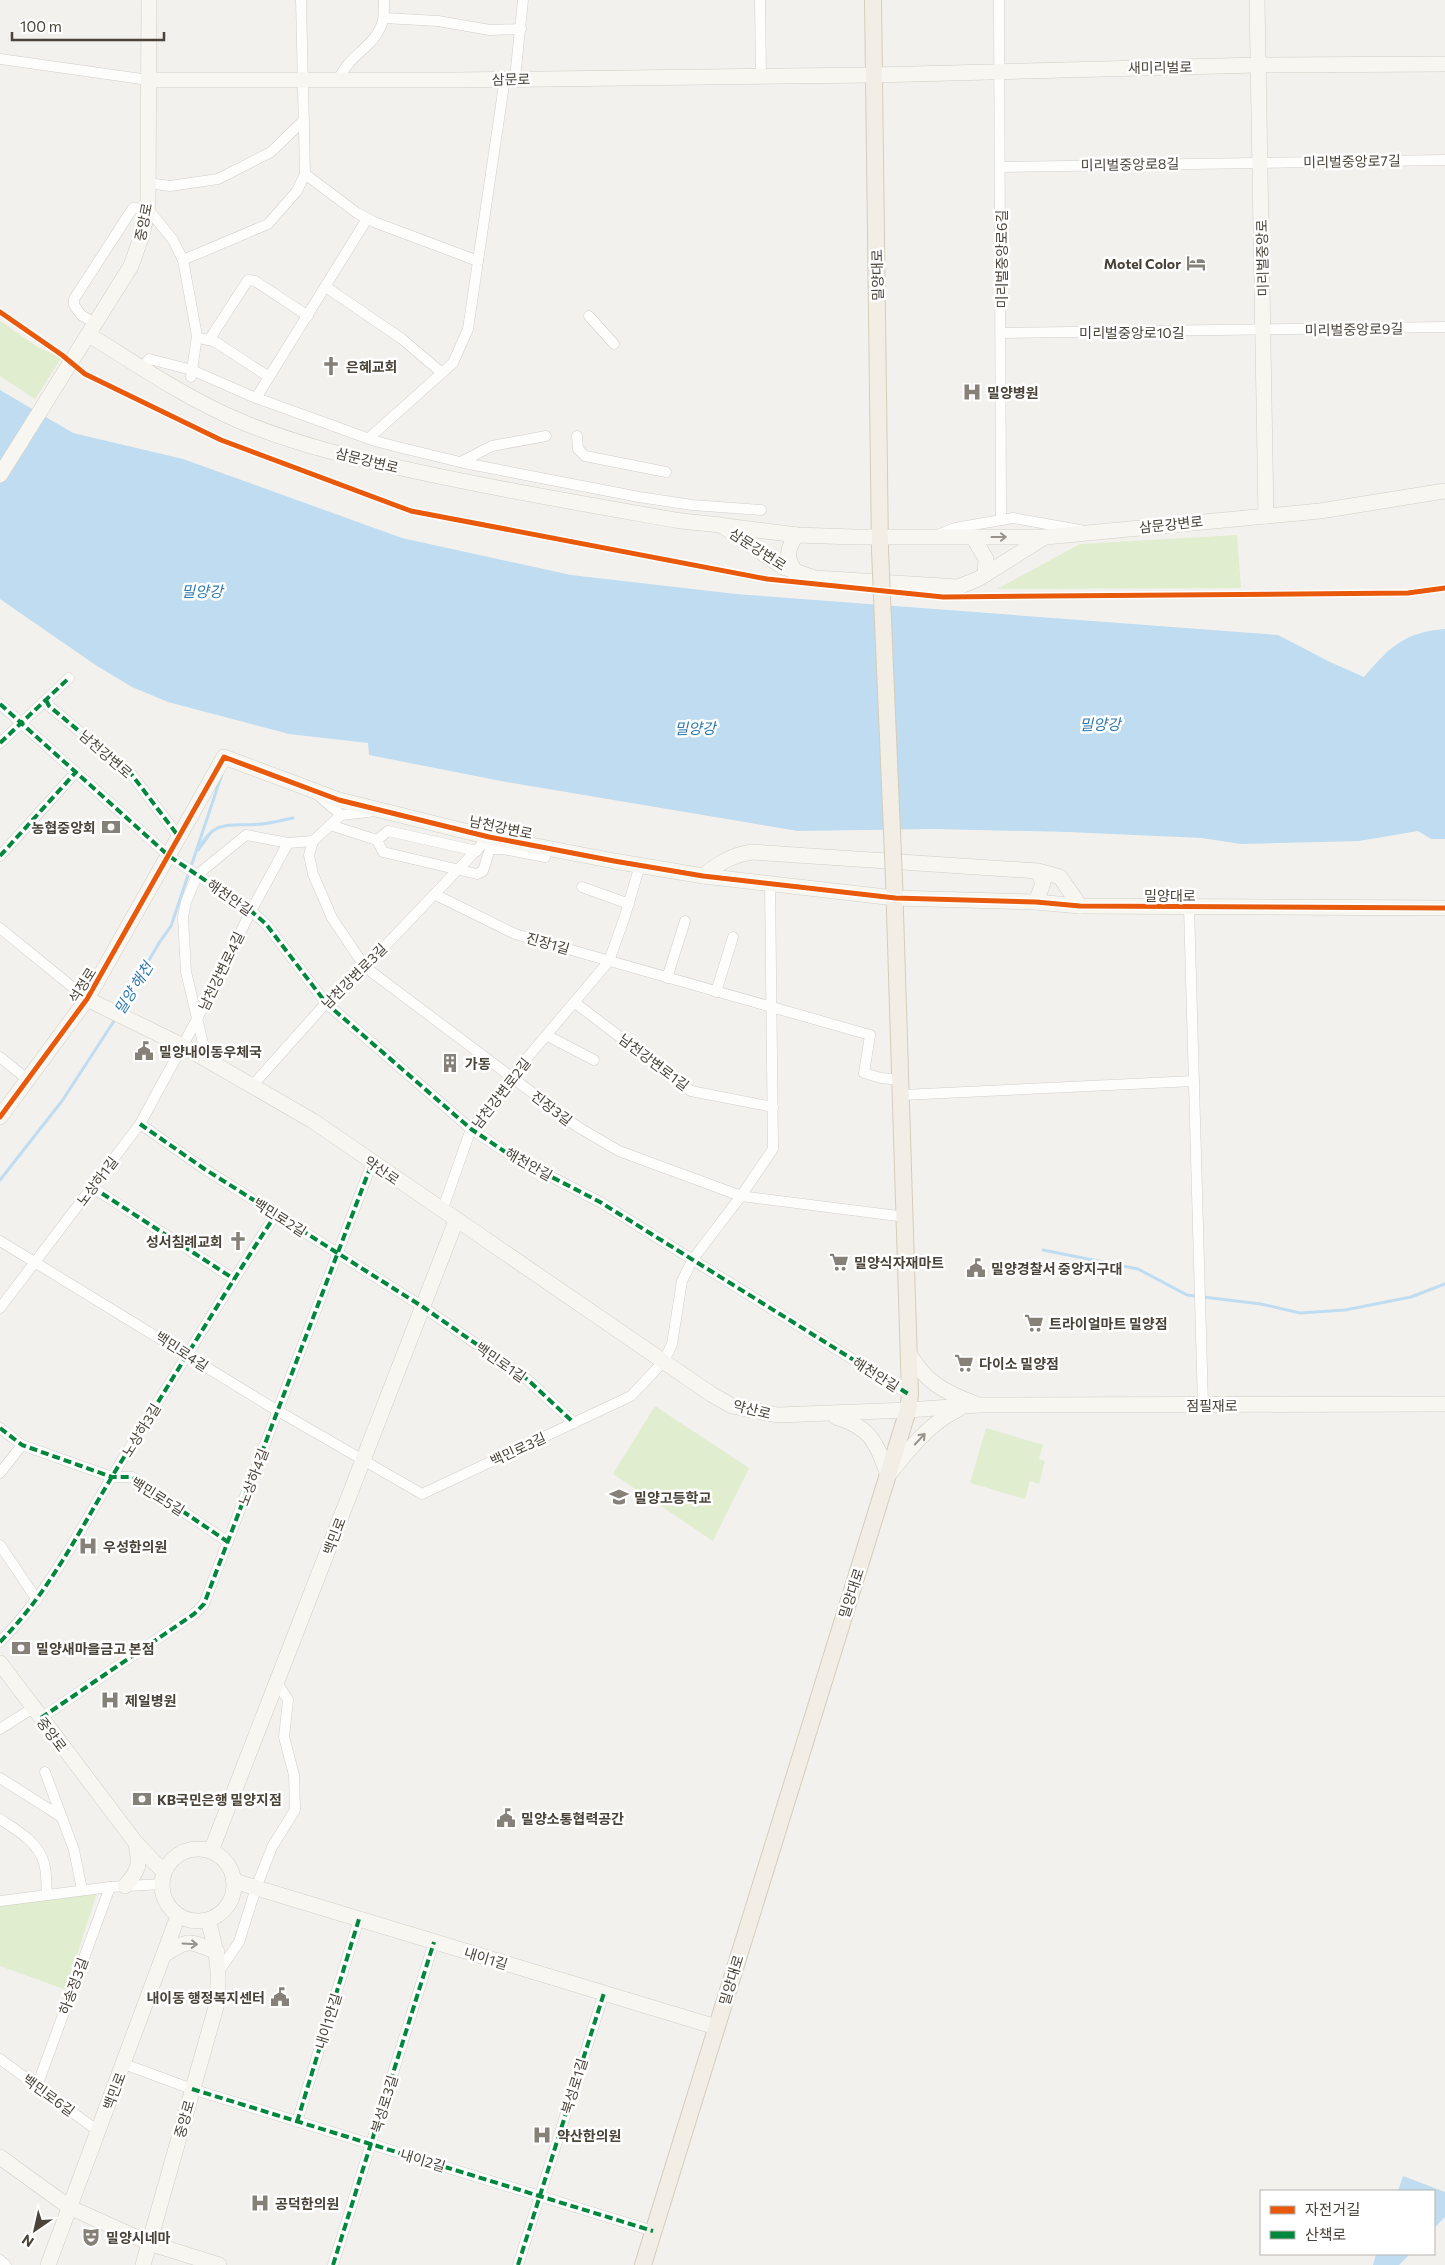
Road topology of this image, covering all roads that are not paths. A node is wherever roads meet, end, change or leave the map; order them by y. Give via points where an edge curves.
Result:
1 (148, 0) edge
2 (301, 0) edge
3 (384, 0) edge
4 (523, 0) edge
5 (760, 0) edge
6 (873, 0) edge
7 (999, 0) edge
8 (1257, 0) edge
9 (384, 18) junction
10 (521, 29) junction
11 (0, 59) edge
12 (1445, 64) edge
13 (1258, 65) junction
14 (999, 71) junction
15 (874, 75) junction
16 (761, 76) junction
17 (510, 78) junction
18 (302, 79) junction
19 (339, 79) junction
20 (148, 80) junction
21 (304, 120) junction
22 (1445, 160) edge
23 (1260, 162) junction
24 (1000, 167) junction
25 (305, 174) junction
26 (148, 183) junction
27 (148, 209) junction
28 (367, 219) junction
29 (183, 260) junction
30 (478, 261) junction
31 (326, 287) junction
32 (308, 316) junction
33 (589, 316) dead end
34 (1445, 327) edge
35 (93, 330) junction
36 (1263, 330) junction
37 (1001, 333) junction
38 (197, 339) junction
39 (209, 340) junction
40 (614, 344) dead end
41 (143, 368) junction
42 (191, 373) junction
43 (442, 373) junction
44 (269, 377) junction
45 (256, 398) junction
46 (546, 436) dead end
47 (577, 436) dead end
48 (369, 438) junction
49 (461, 462) junction
50 (666, 472) dead end
51 (0, 475) edge
52 (1445, 491) edge
53 (761, 510) dead end
54 (1266, 516) junction
55 (1001, 518) junction
56 (721, 525) junction
57 (1090, 532) junction
58 (797, 535) junction
59 (932, 536) junction
60 (973, 537) junction
61 (1045, 537) junction
62 (880, 543) junction
63 (796, 573) junction
64 (986, 575) junction
65 (69, 678) dead end
66 (46, 700) junction
67 (0, 704) edge
68 (22, 724) junction
69 (0, 744) edge
70 (76, 772) junction
71 (312, 790) junction
72 (380, 810) junction
73 (341, 815) junction
74 (330, 825) junction
75 (179, 837) junction
76 (489, 837) junction
77 (377, 840) junction
78 (313, 841) junction
79 (288, 843) junction
80 (477, 851) junction
81 (752, 852) junction
82 (0, 856) edge
83 (169, 856) junction
84 (545, 857) dead end
85 (640, 865) junction
86 (460, 870) junction
87 (1038, 871) junction
88 (197, 875) junction
89 (703, 876) junction
90 (748, 880) junction
91 (770, 882) junction
92 (582, 887) dead end
93 (436, 895) junction
94 (895, 898) junction
95 (1036, 902) junction
96 (629, 904) junction
97 (1080, 906) junction
98 (1189, 906) junction
99 (1445, 908) edge
100 (251, 911) junction
101 (685, 921) dead end
102 (0, 928) edge
103 (733, 937) dead end
104 (608, 961) junction
105 (366, 967) junction
106 (667, 978) junction
107 (716, 992) junction
108 (87, 1000) junction
109 (574, 1002) junction
110 (326, 1003) junction
111 (772, 1009) junction
112 (196, 1021) junction
113 (546, 1035) junction
114 (183, 1046) junction
115 (0, 1057) edge
116 (207, 1060) junction
117 (594, 1060) dead end
118 (511, 1077) junction
119 (28, 1080) junction
120 (1194, 1081) junction
121 (252, 1086) junction
122 (901, 1087) junction
123 (773, 1107) junction
124 (0, 1117) edge
125 (140, 1124) junction
126 (471, 1129) junction
127 (372, 1163) junction
128 (92, 1187) junction
129 (742, 1196) junction
130 (442, 1211) junction
131 (276, 1214) junction
132 (906, 1217) junction
133 (456, 1221) junction
134 (0, 1241) edge
135 (337, 1252) junction
136 (693, 1259) junction
137 (36, 1262) junction
138 (234, 1279) junction
139 (423, 1307) junction
140 (0, 1308) edge
141 (909, 1354) junction
142 (188, 1356) junction
143 (664, 1361) junction
144 (909, 1402) junction
145 (1203, 1404) junction
146 (1445, 1404) edge
147 (972, 1405) junction
148 (278, 1412) junction
149 (823, 1414) junction
150 (574, 1423) junction
151 (0, 1428) edge
152 (22, 1444) junction
153 (363, 1461) junction
154 (0, 1473) edge
155 (888, 1476) junction
156 (112, 1477) junction
157 (228, 1542) junction
158 (0, 1545) edge
159 (37, 1600) junction
160 (0, 1642) edge
161 (0, 1663) edge
162 (277, 1683) junction
163 (37, 1713) junction
164 (0, 1728) edge
165 (45, 1772) dead end
166 (0, 1778) edge
167 (60, 1816) junction
168 (0, 1819) edge
169 (136, 1843) junction
170 (210, 1851) junction
171 (163, 1878) junction
172 (234, 1881) junction
173 (125, 1886) junction
174 (110, 1887) junction
175 (256, 1888) junction
176 (82, 1890) junction
177 (46, 1895) junction
178 (0, 1901) edge
179 (178, 1916) junction
180 (360, 1919) junction
181 (208, 1920) junction
182 (434, 1942) junction
183 (217, 1952) junction
184 (164, 1955) junction
185 (220, 1971) junction
186 (604, 1993) junction
187 (716, 2027) junction
188 (0, 2059) edge
189 (124, 2064) junction
190 (36, 2086) junction
191 (192, 2089) junction
192 (297, 2122) junction
193 (98, 2131) junction
194 (371, 2144) junction
195 (0, 2158) edge
196 (540, 2196) junction
197 (69, 2207) junction
198 (653, 2232) junction
199 (149, 2243) junction
200 (0, 2260) edge
201 (6, 2265) edge
202 (48, 2265) edge
203 (144, 2265) edge
204 (219, 2265) edge
205 (333, 2265) edge
206 (518, 2265) edge
207 (643, 2265) edge

1 - 20 street, 중앙로
2 - 18 street
3 - 9 street
4 - 10 street
5 - 16 street
6 - 15 main road, 밀양대로
7 - 14 street, 미리벌중앙로6길
8 - 13 street, 미리벌중앙로
9 - 10 street via 438,21 490,30
9 - 19 street via 368,46 342,71
10 - 17 street
11 - 20 street
12 - 13 street, 새미리벌로
13 - 14 street, 새미리벌로
13 - 23 street, 미리벌중앙로
14 - 15 street, 새미리벌로
14 - 24 street, 미리벌중앙로6길
15 - 16 street, 삼문로
15 - 62 main road, 밀양대로
16 - 17 street, 삼문로
17 - 19 street, 삼문로
17 - 30 street
18 - 19 street, 삼문로
18 - 20 street, 삼문로
18 - 21 street
20 - 26 street, 중앙로
21 - 25 street
21 - 26 street via 271,152 218,179 170,186
22 - 23 street, 미리벌중앙로7길
23 - 24 street, 미리벌중앙로8길
23 - 36 street, 미리벌중앙로
24 - 37 street, 미리벌중앙로6길
25 - 28 street
25 - 29 street via 298,191 268,224
26 - 27 street, 중앙로
27 - 29 street via 173,240
27 - 35 street, 중앙로 via 131,266
27 - 35 street via 133,208 74,299 74,306
28 - 30 street
28 - 31 street
29 - 38 street
30 - 43 street via 468,329 453,363
31 - 32 street
31 - 43 street via 402,339
32 - 39 street via 248,280
32 - 44 street
33 - 40 street
34 - 36 street, 미리벌중앙로9길
35 - 41 street, 삼문강변로
35 - 51 street, 중앙로
36 - 37 street, 미리벌중앙로10길
36 - 54 street, 미리벌중앙로
37 - 55 street, 미리벌중앙로6길
38 - 39 street
38 - 42 street
39 - 44 street via 237,354
41 - 42 street via 149,359
41 - 56 street, 삼문강변로 via 240,421 369,461 533,495
42 - 45 street
43 - 48 street
44 - 45 street
45 - 48 street
46 - 49 street via 492,446
47 - 50 street via 578,449 585,456
48 - 49 street
49 - 53 street via 639,497
52 - 54 street, 삼문강변로 via 1320,511
54 - 57 street, 삼문강변로
55 - 57 street
55 - 59 street
56 - 58 street
56 - 63 street, 삼문강변로
57 - 61 street, 삼문강변로
58 - 62 street
58 - 63 street via 788,550 789,562
59 - 60 street
59 - 62 street
60 -> 61 street
60 - 64 street via 986,558
61 - 64 street, 삼문강변로
62 - 94 main road, 밀양대로, bridge
63 - 64 street, 삼문강변로 via 815,578 944,588 958,587
65 - 66 street
66 - 68 street
66 - 75 street, 남천강변로 via 49,706 132,775
67 - 68 street
68 - 69 street
68 - 70 street
70 - 82 street
70 - 83 street
71 - 72 street, 남천강변로
71 - 73 street
71 - 75 street, 남천강변로 via 224,757
72 - 73 street
72 - 76 street, 남천강변로
73 - 74 street
74 - 77 street
74 - 78 street
75 - 83 street, 남천강변로
76 - 80 street, 남천강변로3길
76 - 85 street, 남천강변로
77 - 80 street via 388,831
77 - 86 street via 383,852
78 - 79 street
78 - 105 street, 진장3길 via 309,855 313,874 332,918
79 - 88 street via 246,835
79 - 100 street, 남천강변로4길
80 - 86 street, 남천강변로3길
81 - 87 street
81 - 89 street via 720,862
81 - 90 street via 745,867
83 - 88 street, 해천안길
83 - 108 street, 석정로
84 - 86 street via 490,849 483,872 477,874
85 - 89 street, 남천강변로
85 - 96 street, 남천강변로2길
86 - 93 street, 남천강변로3길
87 - 95 street via 1043,883
87 - 97 street via 1060,877
88 - 100 street, 해천안길
88 - 112 street via 186,902 184,918 186,972
89 - 90 street, 남천강변로
90 - 91 street, 남천강변로
91 - 94 street, 남천강변로
91 - 111 street
92 - 96 street
93 - 104 street, 진장1길 via 515,934
93 - 105 street, 남천강변로3길
94 - 95 street, 밀양대로
94 - 122 main road, 밀양대로
95 - 97 street, 밀양대로
96 - 104 street, 남천강변로2길
97 - 98 street, 밀양대로
98 - 99 street, 밀양대로
98 - 120 street
100 - 110 street, 해천안길 via 266,924
100 - 112 street, 남천강변로4길
101 - 106 street
102 - 108 street
103 - 107 street
104 - 106 street, 진장1길
104 - 109 street, 남천강변로2길
105 - 110 street, 남천강변로3길
105 - 118 street, 진장3길
106 - 107 street, 진장1길
107 - 111 street, 진장1길
108 - 114 street, 약산로
108 - 119 street, 석정로
109 - 113 street, 남천강변로2길
109 - 123 street, 남천강변로1길 via 691,1091
110 - 121 street, 남천강변로3길
110 - 126 street, 해천안길
111 - 122 street, 진장1길 via 870,1036 864,1073
111 - 123 street
112 - 114 street, 남천강변로4길
112 - 116 street
113 - 117 street
113 - 118 street, 남천강변로2길
114 - 116 street, 약산로
114 - 125 street, 노상하1길
115 - 119 street
116 - 121 street, 약산로
118 - 126 street, 남천강변로2길
118 - 129 street, 진장3길 via 578,1127 618,1151
119 - 124 street, 석정로
120 - 122 street
120 - 145 street
121 - 127 street, 약산로 via 313,1121
122 - 132 main road, 밀양대로
123 - 129 street via 773,1149
125 - 128 street, 노상하1길
125 - 131 street, 백민로2길
126 - 130 street, 남천강변로2길
126 - 136 street, 해천안길 via 513,1157 600,1202
127 - 130 street, 약산로
127 - 135 street, 노상하4길
128 - 137 street, 노상하1길
128 - 138 street
129 - 132 street, 진장3길
129 - 136 street
130 - 133 street, 약산로
131 - 135 street, 백민로2길
131 - 138 street, 노상하3길
132 - 141 main road, 밀양대로
133 - 139 street, 백민로
133 - 143 street, 약산로
134 - 137 street, 백민로4길
135 - 139 street, 백민로2길
135 - 148 street, 노상하4길
136 - 143 street via 682,1281 672,1344
136 - 144 street, 해천안길
137 - 140 street, 노상하1길
137 - 142 street, 백민로4길
138 - 142 street, 노상하3길
139 - 150 street, 백민로1길 via 528,1380
139 - 153 street, 백민로
141 - 144 main road, 밀양대로
141 - 147 street, 점필재로 via 931,1382
142 - 148 street, 백민로4길
142 - 156 street, 노상하3길
143 - 149 street, 약산로 via 732,1406 778,1415
143 - 150 street, 백민로3길 via 631,1396
144 - 147 street, 점필재로
144 - 149 street, 약산로
144 - 155 main road, 밀양대로
145 - 146 street, 점필재로
145 - 147 street, 점필재로
155 -> 147 street, 점필재로 via 944,1416
148 - 153 street, 백민로4길
148 - 157 street, 노상하4길
149 - 155 street, 약산로 via 853,1422 867,1431
150 - 153 street, 백민로3길 via 422,1494
151 - 152 street, 백민로5길
152 - 154 street
152 - 156 street, 백민로5길
153 - 162 street, 백민로
155 - 187 main road, 밀양대로
156 - 157 street, 백민로5길 via 132,1477
156 - 159 street, 노상하3길
157 - 163 street, 노상하4길 via 204,1604 194,1614
158 - 159 street
159 - 160 street, 노상하3길
161 - 163 street, 중앙로
162 - 170 street, 백민로
162 - 175 street via 288,1700 284,1737 294,1775 295,1810 272,1847
163 - 164 street, 노상하4길
163 - 169 street, 중앙로
165 - 167 street
166 - 167 street
167 - 176 street via 74,1850
168 - 177 street via 37,1848 44,1863
169 - 171 street, 중앙로
169 - 173 street via 140,1863
170 - 171 street via 192,1849 180,1854 170,1861
170 - 172 street via 225,1861
171 - 173 street
171 - 179 street via 163,1896
172 - 175 street, 내이1길
172 - 181 street via 230,1904
173 - 174 street
174 - 176 street
174 - 190 street, 하송정3길
175 - 180 street, 내이1길
175 - 185 street, 중앙로 via 239,1942
176 - 177 street
177 - 178 street
179 - 181 street via 190,1921
179 - 184 street, 백민로
180 - 182 street, 내이1길
180 - 192 street, 내이1안길
181 - 183 street, 중앙로
182 - 186 street, 내이1길
182 - 194 street, 북성로3길
184 -> 183 street via 183,1942
183 - 185 street, 중앙로
184 - 189 street, 백민로
185 - 191 street, 중앙로 via 216,2007
186 - 187 street, 내이1길
186 - 196 street, 북성로1길
187 - 198 main road, 밀양대로
188 - 190 street, 백민로6길
189 - 191 street, 내이2길
189 - 193 street, 백민로
190 - 193 street, 백민로6길
191 - 192 street, 내이2길
191 - 199 street, 중앙로
192 - 194 street, 내이2길
193 - 197 street, 백민로
194 - 196 street, 내이2길
194 - 205 street, 북성로3길
195 - 197 street
196 - 198 street, 내이2길
196 - 206 street, 북성로1길
197 - 199 street
197 - 202 street, 백민로
198 - 207 main road, 밀양대로
199 - 203 street, 중앙로
199 - 204 street
200 - 201 street

